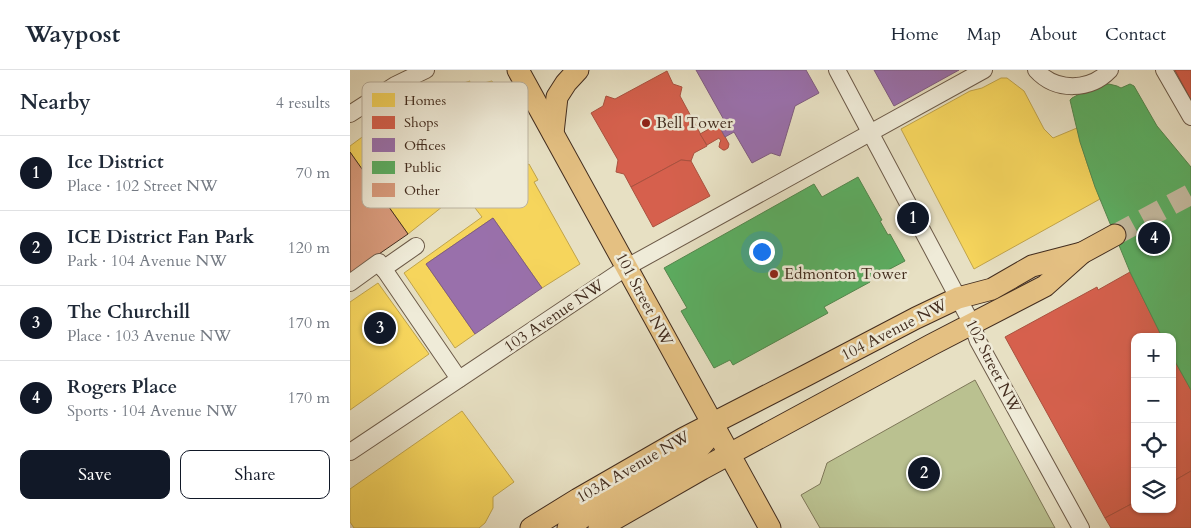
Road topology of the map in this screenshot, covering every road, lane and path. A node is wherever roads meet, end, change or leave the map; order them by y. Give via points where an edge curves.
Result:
1 (426, 70) edge
2 (518, 70) edge
3 (578, 70) edge
4 (837, 70) edge
5 (984, 70) edge
6 (1036, 70) edge
7 (1110, 70) edge
8 (1164, 70) edge
9 (401, 82) edge
10 (525, 82) edge
11 (528, 88) edge
12 (362, 106) edge
13 (350, 114) edge
14 (1191, 117) edge
15 (870, 133) junction
16 (553, 134) junction
17 (1115, 235) tunnel mouth
18 (416, 246) dead end
19 (1082, 254) junction
20 (627, 267) junction
21 (383, 270) junction
22 (350, 282) edge
23 (958, 298) junction
24 (972, 324) junction
25 (459, 379) junction
26 (711, 424) junction
27 (350, 452) edge
28 (729, 455) junction
29 (531, 528) edge
30 (568, 528) edge
31 (599, 528) edge
32 (770, 528) edge
33 (1081, 528) edge

1 - 9 street
2 - 10 main road, 101 Street NW
3 - 16 main road via 557,97
4 - 15 street, 102 Street NW
5 - 15 street, 103 Avenue NW
6 - 7 street via 1056,84 1073,87 1090,84
8 - 14 street
11 - 16 main road, 101 Street NW
12 - 13 street
15 - 20 street, 103 Avenue NW
15 - 23 street, 102 Street NW
16 - 20 main road, 101 Street NW
17 - 19 main road, 104 Avenue NW
18 - 21 street
19 - 23 main road, 104 Avenue NW via 1032,266 992,289
19 - 24 main road, 104 Avenue NW via 1045,286
20 - 25 street, 103 Avenue NW
20 - 26 main road, 101 Street NW
21 - 22 street via 379,262
21 - 25 street
23 - 24 street, 102 Street NW
23 - 26 main road, 104 Avenue NW
24 - 28 main road, 104 Avenue NW
24 - 33 street, 102 Street NW via 978,341
25 - 27 street, 103 Avenue NW
26 - 28 main road, 101 Street NW
26 - 29 main road, 103A Avenue NW
26 - 30 main road via 711,433 696,451 598,506
28 - 31 main road
28 - 32 main road, 101 Street NW

